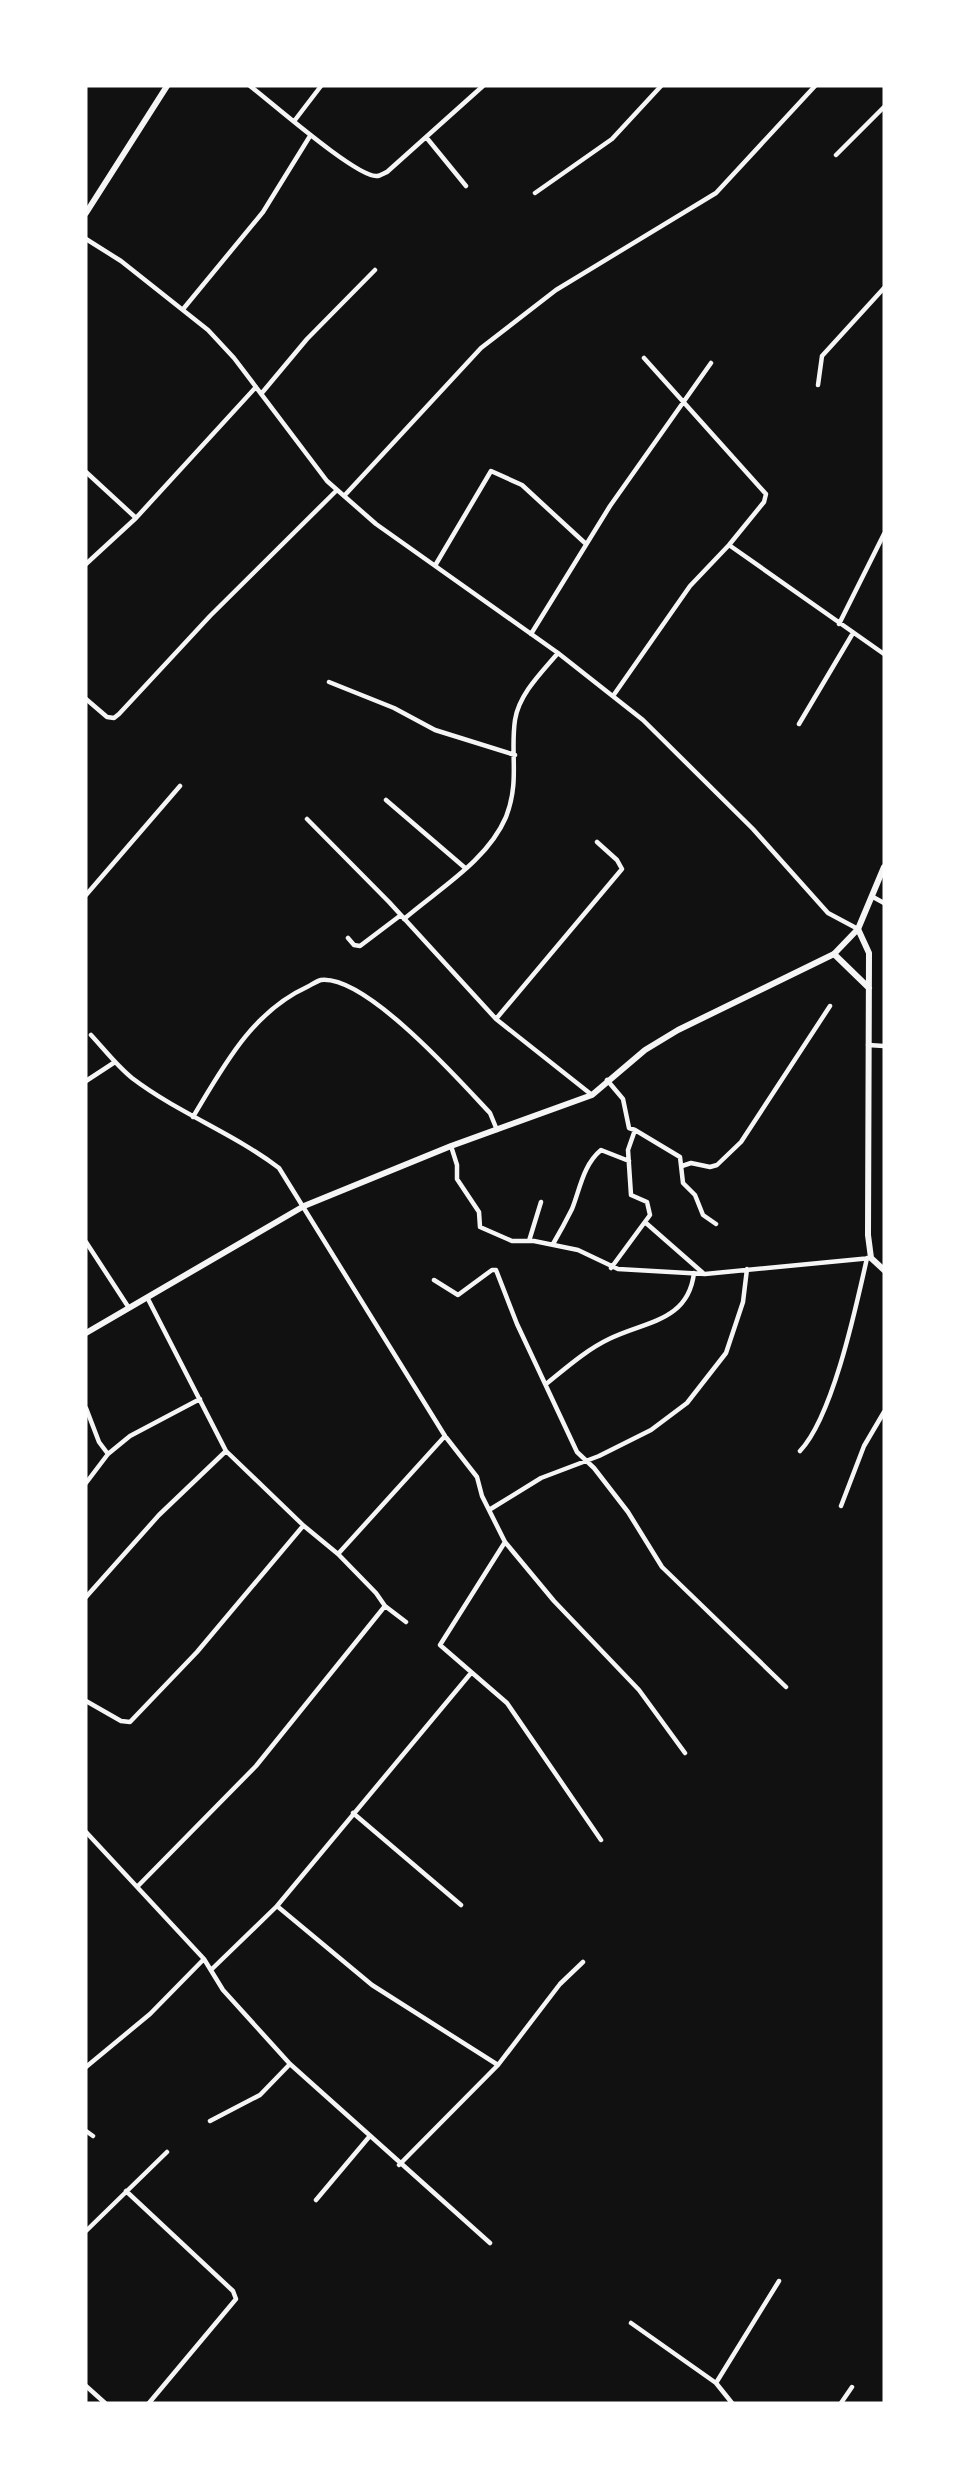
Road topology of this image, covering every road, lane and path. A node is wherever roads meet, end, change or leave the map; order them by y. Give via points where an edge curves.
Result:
1 (167, 86) edge
2 (250, 86) edge
3 (321, 86) edge
4 (483, 86) edge
5 (661, 86) edge
6 (815, 86) edge
7 (884, 107) edge
8 (295, 120) junction
9 (310, 136) junction
10 (426, 137) junction
11 (836, 155) dead end
12 (466, 186) dead end
13 (535, 193) dead end
14 (86, 213) edge
15 (86, 239) edge
16 (375, 270) dead end
17 (884, 288) edge
18 (184, 309) junction
19 (643, 358) dead end
20 (711, 363) dead end
21 (818, 384) dead end
22 (256, 387) junction
23 (261, 394) junction
24 (682, 403) junction
25 (86, 472) edge
26 (337, 490) junction
27 (344, 496) junction
28 (136, 518) junction
29 (884, 534) edge
30 (586, 544) junction
31 (729, 545) junction
32 (86, 564) edge
33 (436, 564) junction
34 (839, 624) junction
35 (531, 634) junction
36 (853, 634) junction
37 (558, 653) junction
38 (884, 654) edge
39 (329, 682) dead end
40 (613, 696) junction
41 (86, 699) edge
42 (799, 724) dead end
43 (515, 755) junction
44 (180, 786) dead end
45 (386, 800) dead end
46 (307, 819) dead end
47 (597, 842) dead end
48 (464, 867) junction
49 (884, 867) edge
50 (86, 895) edge
51 (873, 897) junction
52 (884, 903) edge
53 (403, 917) junction
54 (858, 929) junction
55 (348, 939) dead end
56 (834, 954) junction
57 (869, 988) junction
58 (830, 1006) dead end
59 (496, 1019) junction
60 (91, 1035) dead end
61 (868, 1045) junction
62 (884, 1046) edge
63 (115, 1062) junction
64 (607, 1080) junction
65 (86, 1081) edge
66 (592, 1095) junction
67 (193, 1117) junction
68 (497, 1130) junction
69 (635, 1130) junction
70 (451, 1146) junction
71 (629, 1161) junction
72 (682, 1166) junction
73 (541, 1202) dead end
74 (304, 1206) junction
75 (646, 1223) junction
76 (716, 1224) dead end
77 (529, 1241) junction
78 (86, 1242) edge
79 (553, 1244) junction
80 (869, 1258) junction
81 (611, 1268) junction
82 (747, 1269) junction
83 (884, 1270) edge
84 (694, 1273) junction
85 (705, 1274) junction
86 (434, 1280) dead end
87 (148, 1299) junction
88 (130, 1309) junction
89 (86, 1333) edge
90 (546, 1384) junction
91 (200, 1399) junction
92 (86, 1408) edge
93 (884, 1412) edge
94 (445, 1436) junction
95 (226, 1451) junction
96 (800, 1451) dead end
97 (108, 1454) junction
98 (585, 1460) junction
99 (86, 1483) edge
100 (841, 1506) dead end
101 (489, 1510) junction
102 (304, 1526) junction
103 (505, 1542) junction
104 (338, 1554) junction
105 (86, 1597) edge
106 (385, 1606) junction
107 (406, 1622) dead end
108 (471, 1673) junction
109 (786, 1687) dead end
110 (86, 1701) edge
111 (685, 1753) dead end
112 (354, 1813) junction
113 (86, 1832) edge
114 (601, 1840) dead end
115 (137, 1888) junction
116 (461, 1905) dead end
117 (277, 1906) junction
118 (204, 1959) junction
119 (583, 1962) dead end
120 (212, 1969) junction
121 (290, 2064) junction
122 (498, 2066) junction
123 (86, 2067) edge
124 (210, 2121) dead end
125 (86, 2130) edge
126 (93, 2136) dead end
127 (369, 2137) junction
128 (167, 2152) dead end
129 (399, 2165) junction
130 (126, 2191) junction
131 (316, 2200) dead end
132 (86, 2231) edge
133 (490, 2243) dead end
134 (779, 2281) dead end
135 (631, 2323) dead end
136 (716, 2383) junction
137 (86, 2386) edge
138 (852, 2387) dead end
139 (105, 2403) edge
140 (149, 2403) edge
141 (732, 2403) edge
142 (841, 2403) edge

1 - 14 main road
2 - 8 street
3 - 8 street
4 - 10 street
5 - 13 street via 612,139
6 - 27 street via 716,193 556,289 481,348
7 - 11 street
8 - 9 street
9 - 10 street via 370,175 387,172
9 - 18 street via 263,212
10 - 12 street
15 - 18 street
16 - 23 street
17 - 21 street via 822,356
18 - 22 street
19 - 24 street
20 - 24 street
22 - 23 street
22 - 28 street
23 - 26 street
24 - 30 street
24 - 31 street via 766,494
25 - 28 street
26 - 27 street
26 - 41 street via 209,616 119,714 107,717
27 - 33 street
28 - 32 street
29 - 34 street
30 - 33 street via 522,485 491,471
30 - 35 street
31 - 34 street
31 - 40 street via 690,586
33 - 35 street
34 - 36 street
35 - 37 street
36 - 38 street
36 - 42 street
37 - 40 street
37 - 43 street via 529,687 515,719
39 - 43 street via 435,730
40 - 54 street via 753,829 828,913
43 - 48 street via 506,816 481,858
44 - 50 street
45 - 48 street
46 - 53 street
47 - 59 street via 622,869
48 - 53 street
49 - 51 main road
51 - 52 street
51 - 54 main road
53 - 55 street via 360,946
53 - 59 street
54 - 56 main road
54 - 57 main road via 869,953
56 - 57 main road
56 - 64 main road via 677,1030
57 - 61 main road
58 - 72 street via 741,1142 717,1165
59 - 66 street
60 - 63 street
61 - 62 street
61 - 80 main road
63 - 65 street
63 - 67 street via 130,1077
64 - 66 main road
64 - 69 street via 623,1099 629,1128
66 - 68 main road
67 - 68 street via 252,1027 292,993 321,980 358,989 380,1006 490,1113
67 - 74 street via 227,1133 279,1168
68 - 70 main road
69 - 71 street
69 - 72 street via 680,1157
70 - 74 main road
70 - 77 street via 457,1179 479,1212 480,1227 512,1241
71 - 75 street via 631,1195 646,1202 650,1215
71 - 79 street via 601,1150 596,1154 578,1183 572,1209
72 - 76 street via 684,1182 703,1215
73 - 77 street
74 - 87 main road
74 - 94 street
75 - 81 street
75 - 85 street
77 - 79 street
78 - 88 street
79 - 81 street via 578,1250
80 - 82 street
80 - 83 main road
80 - 96 street via 836,1380
81 - 84 street
82 - 85 street
82 - 98 street via 743,1302 726,1353 687,1403 651,1430
84 - 85 street
84 - 90 street via 685,1301 673,1312 607,1339
86 - 90 street via 458,1296 496,1270
87 - 88 main road
87 - 91 street
88 - 89 main road
90 - 98 street
91 - 95 street
91 - 97 street via 130,1436
92 - 97 street
93 - 100 street via 864,1446
94 - 101 street via 477,1477
94 - 104 street
95 - 102 street
95 - 105 street via 159,1515
97 - 99 street
98 - 101 street via 541,1478
98 - 109 street via 628,1512 662,1567
101 - 103 street
102 - 104 street
102 - 110 street via 130,1721 121,1721
103 - 108 street via 440,1640 443,1650
103 - 111 street via 639,1690
104 - 106 street
106 - 107 street
106 - 115 street via 256,1766
108 - 112 street
108 - 114 street via 507,1703
112 - 116 street
112 - 117 street
113 - 115 street
115 - 118 street
117 - 120 street
117 - 122 street via 372,1985
118 - 120 street
118 - 123 street via 150,2014
119 - 122 street via 560,1984
120 - 121 street via 223,1990
121 - 124 street via 260,2095
121 - 127 street
122 - 129 street
125 - 126 street
127 - 129 street
127 - 131 street
128 - 130 street
129 - 133 street
130 - 132 street
130 - 140 street via 233,2291 236,2299
134 - 136 street
135 - 136 street
136 - 141 street
137 - 139 street
138 - 142 street

